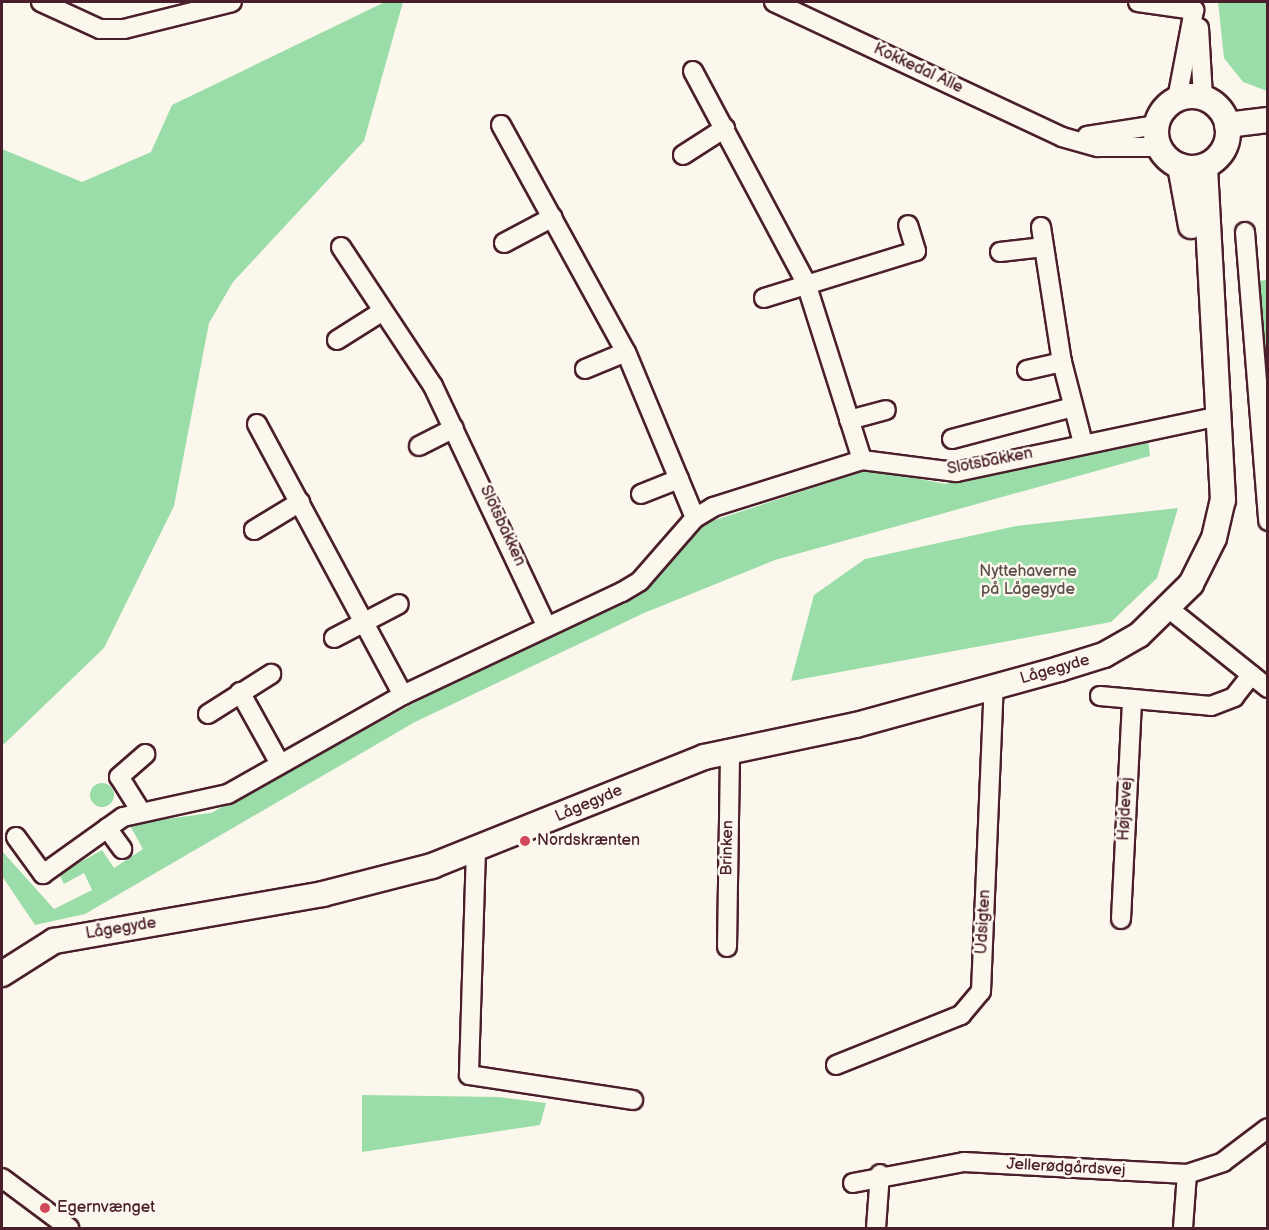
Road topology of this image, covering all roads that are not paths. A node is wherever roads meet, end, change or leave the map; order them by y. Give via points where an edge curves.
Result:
1 (41, 2) edge
2 (232, 2) edge
3 (774, 2) edge
4 (1138, 2) edge
5 (1193, 16) junction
6 (693, 71) dead end
7 (1203, 98) junction
8 (1177, 99) junction
9 (1268, 120) edge
10 (501, 125) dead end
11 (1227, 125) junction
12 (725, 128) junction
13 (1158, 136) junction
14 (682, 155) dead end
15 (1180, 166) junction
16 (1204, 166) junction
17 (553, 217) junction
18 (908, 225) dead end
19 (1041, 227) dead end
20 (1245, 232) dead end
21 (504, 243) dead end
22 (341, 247) dead end
23 (1044, 247) junction
24 (1000, 252) dead end
25 (806, 283) junction
26 (764, 298) dead end
27 (383, 311) junction
28 (337, 340) dead end
29 (626, 352) junction
30 (1062, 362) junction
31 (585, 369) dead end
32 (1027, 370) dead end
33 (1072, 407) junction
34 (886, 411) dead end
35 (1212, 417) junction
36 (849, 420) junction
37 (257, 424) dead end
38 (454, 428) junction
39 (952, 439) dead end
40 (1083, 442) junction
41 (418, 446) dead end
42 (862, 460) junction
43 (679, 480) junction
44 (641, 494) dead end
45 (300, 502) junction
46 (695, 518) junction
47 (1268, 521) edge
48 (254, 530) dead end
49 (1176, 601) junction
50 (399, 604) dead end
51 (366, 621) junction
52 (546, 625) junction
53 (334, 638) dead end
54 (271, 674) dead end
55 (1263, 682) edge
56 (994, 687) junction
57 (240, 692) junction
58 (403, 695) junction
59 (1100, 696) dead end
60 (1132, 699) junction
61 (208, 714) dead end
62 (730, 750) junction
63 (145, 754) dead end
64 (280, 764) junction
65 (140, 810) junction
66 (107, 828) junction
67 (16, 837) dead end
68 (122, 849) dead end
69 (476, 850) junction
70 (1121, 919) dead end
71 (727, 946) dead end
72 (2, 975) edge
73 (836, 1065) dead end
74 (633, 1100) dead end
75 (1268, 1128) edge
76 (880, 1174) junction
77 (1187, 1174) junction
78 (2, 1178) edge
79 (853, 1183) dead end
80 (69, 1228) edge
81 (876, 1228) edge
82 (1183, 1228) edge

1 - 2 street via 100,29 124,29
3 - 13 street, Kokkedal Alle via 1062,137
4 - 5 street via 1194,10
5 - 7 street via 1199,25
5 - 8 street
6 - 12 street
7 - 8 street
7 - 11 street via 1219,109
8 - 13 street
9 - 11 street
10 - 17 street
11 - 16 street via 1223,150
12 - 14 street
12 - 25 street
13 - 15 street
15 - 16 street
15 - 35 street, Lågegyde via 1190,209
16 - 35 street, Lågegyde
17 - 21 street
17 - 29 street
18 - 25 street via 916,251
19 - 23 street
20 - 47 street
22 - 27 street, Slotsbakken
23 - 24 street
23 - 30 street
25 - 26 street
25 - 36 street
27 - 28 street
27 - 38 street, Slotsbakken
29 - 31 street
29 - 43 street
30 - 32 street
30 - 33 street
33 - 39 street, Slotsbakken
33 - 40 street
34 - 36 street
35 - 40 street, Slotsbakken
35 - 49 street, Lågegyde via 1204,531
36 - 42 street
37 - 45 street
38 - 41 street
38 - 52 street, Slotsbakken
40 - 42 street, Slotsbakken via 956,472
42 - 46 street, Slotsbakken
43 - 44 street
43 - 46 street
45 - 48 street
45 - 51 street
46 - 52 street, Slotsbakken via 640,581
49 - 55 street
49 - 56 street, Lågegyde via 1113,651
50 - 51 street
51 - 53 street
51 - 58 street
52 - 58 street, Slotsbakken
54 - 57 street
55 - 60 street via 1211,706
56 - 62 street, Lågegyde via 856,725
56 - 73 street, Udsigten via 981,991 961,1015
57 - 61 street
57 - 64 street
58 - 64 street, Slotsbakken
59 - 60 street
60 - 70 street, Højdevej
62 - 69 street, Lågegyde
62 - 71 street, Brinken
63 - 65 street via 119,777
64 - 65 street, Slotsbakken via 210,801
65 - 66 street, Slotsbakken
66 - 67 street, Slotsbakken via 42,874
66 - 68 street
69 - 72 street, Lågegyde via 323,894 54,941
69 - 74 street via 469,1075
75 - 77 street, Jellerødgårdsvej via 1223,1162
76 - 77 street, Jellerødgårdsvej via 964,1162
76 - 79 street, Jellerødgårdsvej
76 - 81 street
77 - 82 street
78 - 80 street

